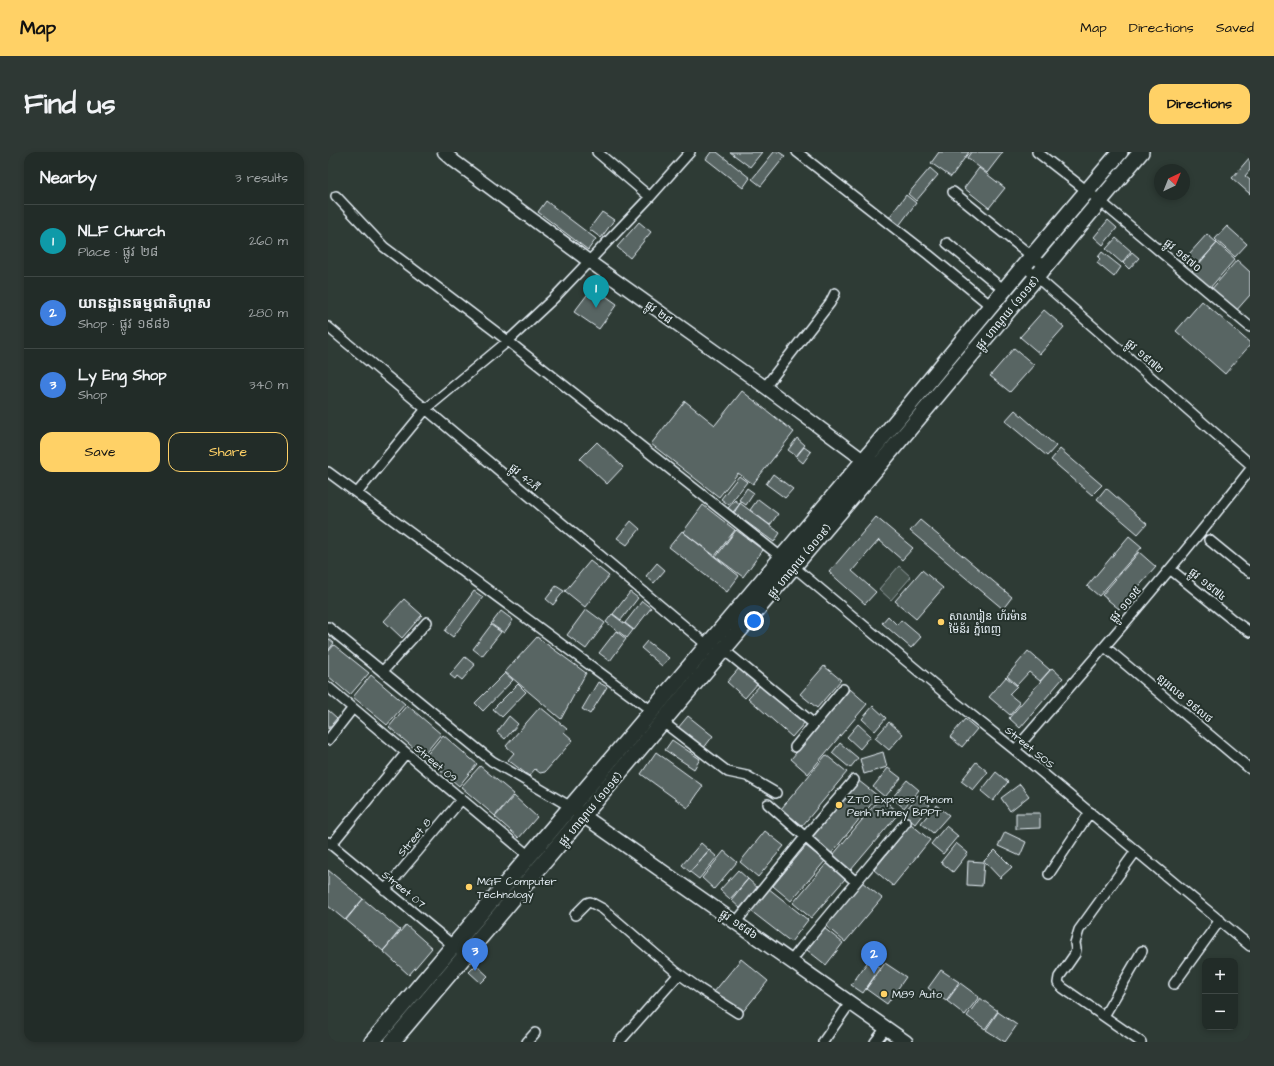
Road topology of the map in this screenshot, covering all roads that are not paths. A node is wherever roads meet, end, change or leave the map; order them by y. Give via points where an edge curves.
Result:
1 (444, 152) edge
2 (597, 152) edge
3 (690, 152) edge
4 (797, 152) edge
5 (1036, 152) edge
6 (1120, 152) edge
7 (1141, 152) edge
8 (1087, 191) junction
9 (953, 192) dead end
10 (336, 196) dead end
11 (650, 197) junction
12 (1100, 201) junction
13 (947, 243) dead end
14 (1028, 261) junction
15 (590, 262) junction
16 (1041, 272) junction
17 (1004, 290) junction
18 (835, 292) dead end
19 (991, 306) junction
20 (328, 327) edge
21 (1250, 327) edge
22 (508, 341) junction
23 (765, 387) junction
24 (426, 408) junction
25 (864, 460) junction
26 (1250, 464) edge
27 (875, 470) junction
28 (1250, 470) edge
29 (328, 472) edge
30 (356, 493) junction
31 (1208, 540) dead end
32 (781, 557) junction
33 (794, 567) junction
34 (1170, 569) junction
35 (1250, 572) edge
36 (427, 622) dead end
37 (328, 627) edge
38 (1250, 632) edge
39 (707, 645) junction
40 (1104, 646) junction
41 (724, 650) junction
42 (383, 671) junction
43 (328, 688) edge
44 (843, 689) dead end
45 (353, 708) junction
46 (652, 711) junction
47 (663, 722) junction
48 (814, 724) junction
49 (328, 740) edge
50 (795, 747) dead end
51 (1016, 750) junction
52 (406, 753) junction
53 (1250, 769) edge
54 (854, 780) dead end
55 (776, 793) dead end
56 (461, 800) junction
57 (768, 804) dead end
58 (571, 807) junction
59 (1090, 812) junction
60 (584, 816) junction
61 (906, 822) dead end
62 (805, 837) junction
63 (330, 844) edge
64 (1136, 851) junction
65 (529, 856) junction
66 (1049, 874) dead end
67 (856, 882) junction
68 (386, 890) junction
69 (575, 915) dead end
70 (1220, 920) junction
71 (736, 922) junction
72 (454, 946) junction
73 (1250, 946) edge
74 (1142, 950) dead end
75 (466, 956) junction
76 (791, 961) junction
77 (679, 974) junction
78 (1174, 984) dead end
79 (850, 1003) junction
80 (738, 1013) dead end
81 (1104, 1016) junction
82 (886, 1028) junction
83 (535, 1033) dead end
84 (372, 1042) edge
85 (392, 1042) edge
86 (527, 1042) edge
87 (619, 1042) edge
88 (823, 1042) edge
89 (875, 1042) edge
90 (906, 1042) edge
91 (1141, 1042) edge

1 - 15 street, ផ្លូវ ២៨
2 - 11 street
3 - 11 street
4 - 19 street
5 - 8 street, ផ្លូវ ១៩៧០
6 - 8 main road, ផ្លូវ ហាណូយ (១០១៩)
7 - 12 main road, ផ្លូវ ហាណូយ (១០១៩)
8 - 12 street, ផ្លូវ ១៩៧០
8 - 14 main road, ផ្លូវ ហាណូយ (១០១៩)
9 - 14 street, ផ្លូវ ១៩៧២
10 - 22 street via 384,247
11 - 15 street
12 - 16 main road, ផ្លូវ ហាណូយ (១០១៩)
12 - 21 street, ផ្លូវ ១៩៧០
13 - 17 street
14 - 16 street, ផ្លូវ ១៩៧២
14 - 17 main road, ផ្លូវ ហាណូយ (១០១៩)
15 - 22 street
15 - 23 street, ផ្លូវ ២៨
16 - 26 street, ផ្លូវ ១៩៧២
16 - 27 main road, ផ្លូវ ហាណូយ (១០១៩)
17 - 19 main road, ផ្លូវ ហាណូយ (១០១៩)
18 - 23 street
19 - 25 main road, ផ្លូវ ហាណូយ (១០១៩)
20 - 24 street, ផ្លូវ 42ភី
22 - 24 street
22 - 32 street
23 - 25 street, ផ្លូវ ២៨
24 - 30 street
24 - 39 street, ផ្លូវ 42ភី
25 - 27 street, ផ្លូវ ២៨
25 - 32 main road, ផ្លូវ ហាណូយ (១០១៩)
27 - 33 main road, ផ្លូវ ហាណូយ (១០១៩)
28 - 34 street, ផ្លូវ ១០១៥
29 - 30 street
30 - 46 street
31 - 35 street
32 - 39 main road, ផ្លូវ ហាណូយ (១០១៩)
33 - 41 main road, ផ្លូវ ហាណូយ (១០១៩)
33 - 51 street, Street SOS
34 - 38 street, ផ្លូវ ១៩៧៤
34 - 40 street, ផ្លូវ ១០១៥
36 - 42 street
37 - 42 street
39 - 46 main road, ផ្លូវ ហាណូយ (១០១៩)
40 - 51 street, ផ្លូវ ១០១៥
40 - 53 street, ន្ឡរលេខ ១៩លថ
41 - 47 main road, ផ្លូវ ហាណូយ (១០១៩)
41 - 48 street
42 - 58 street via 492,762
43 - 45 street, Street 09
44 - 48 street
45 - 49 street
45 - 52 street, Street 09
46 - 58 main road, ផ្លូវ ហាណូយ (១០១៩)
47 - 55 street via 728,772 746,776
47 - 60 main road, ផ្លូវ ហាណូយ (១០១៩)
48 - 50 street
51 - 59 street, Street SOS
52 - 56 street, Street 09
52 - 63 street
54 - 62 street
56 - 65 street, Street 09
56 - 68 street, Street 8
57 - 62 street
58 - 60 main road, ផ្លូវ ១៩៨៦
58 - 65 main road, ផ្លូវ ហាណូយ (១០១៩)
59 - 64 street, Street SOS
59 - 66 street
60 - 71 main road, ផ្លូវ ១៩៨៦
60 - 75 main road, ផ្លូវ ហាណូយ (១០១៩)
61 - 67 street
62 - 67 street
62 - 71 street
63 - 68 street, Street 07
64 - 70 street, Street SOS
64 - 81 street via 1079,930 1075,954 1059,977 1058,983 1063,988
65 - 72 main road, ផ្លូវ ហាណូយ (១០១៩)
67 - 76 street
68 - 72 street, Street 07
69 - 77 street via 587,903 594,903
70 - 73 street, Street SOS
70 - 78 street
71 - 76 main road, ផ្លូវ ១៩៨៦
72 - 75 street, Street 07
72 - 84 main road, ផ្លូវ ហាណូយ (១០១៩)
74 - 81 street
75 - 85 main road, ផ្លូវ ហាណូយ (១០១៩)
76 - 79 main road, ផ្លូវ ១៩៨៦
77 - 80 street
77 - 87 street
79 - 82 main road, ផ្លូវ ១៩៨៦
79 - 88 street
81 - 91 street
82 - 89 street
82 - 90 main road, ផ្លូវ ១៩៨៦
83 - 86 street

